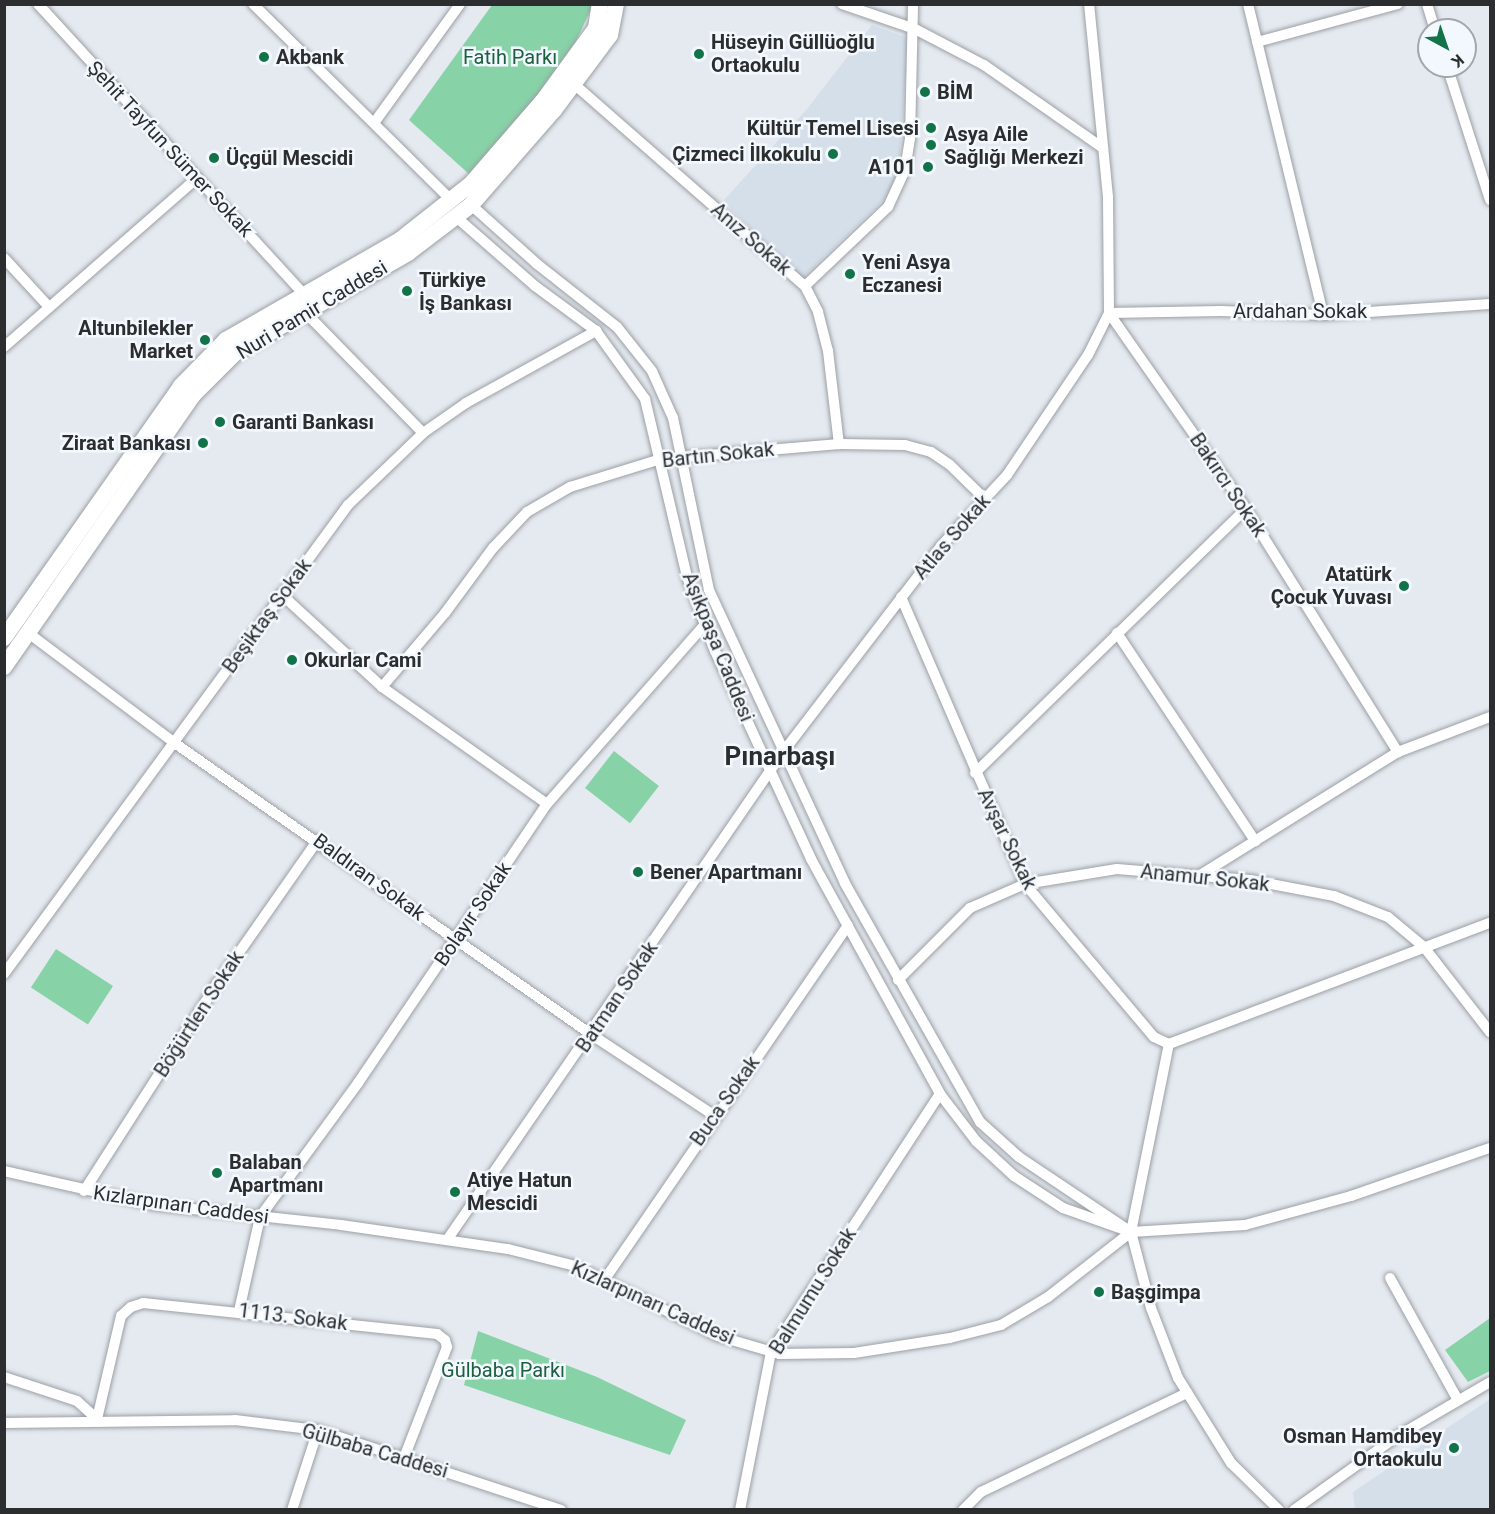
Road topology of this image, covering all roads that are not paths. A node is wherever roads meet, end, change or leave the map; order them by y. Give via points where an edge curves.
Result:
1 (38, 4) edge
2 (253, 4) edge
3 (600, 4) edge
4 (616, 4) edge
5 (842, 4) edge
6 (913, 4) edge
7 (1089, 4) edge
8 (1248, 4) edge
9 (1398, 4) edge
10 (458, 6) edge
11 (915, 29) junction
12 (1257, 42) junction
13 (1451, 78) edge
14 (574, 84) junction
15 (374, 123) junction
16 (1103, 148) junction
17 (197, 178) junction
18 (1491, 200) edge
19 (471, 205) junction
20 (453, 208) junction
21 (4, 258) edge
22 (805, 286) junction
23 (303, 293) junction
24 (1491, 304) edge
25 (49, 307) junction
26 (304, 311) junction
27 (1109, 313) junction
28 (1323, 315) junction
29 (596, 331) junction
30 (4, 347) edge
31 (423, 433) junction
32 (839, 444) junction
33 (680, 457) junction
34 (661, 459) junction
35 (985, 499) junction
36 (1246, 509) junction
37 (281, 594) junction
38 (901, 597) junction
39 (705, 624) junction
40 (12, 627) edge
41 (1117, 633) junction
42 (4, 667) edge
43 (382, 687) junction
44 (1491, 717) edge
45 (176, 744) junction
46 (783, 752) junction
47 (1398, 752) junction
48 (770, 770) junction
49 (975, 773) junction
50 (547, 804) junction
51 (318, 840) junction
52 (1255, 841) junction
53 (1196, 877) junction
54 (1025, 885) junction
55 (1491, 923) edge
56 (848, 926) junction
57 (456, 940) junction
58 (1424, 947) junction
59 (4, 974) edge
60 (898, 980) junction
61 (1491, 1032) edge
62 (592, 1035) junction
63 (1169, 1044) junction
64 (940, 1094) junction
65 (715, 1116) junction
66 (1491, 1148) edge
67 (4, 1171) edge
68 (84, 1191) junction
69 (260, 1217) junction
70 (1131, 1232) junction
71 (447, 1240) junction
72 (1390, 1278) dead end
73 (605, 1279) junction
74 (239, 1311) junction
75 (771, 1352) junction
76 (4, 1377) edge
77 (1491, 1382) edge
78 (1187, 1393) junction
79 (1458, 1400) junction
80 (97, 1419) junction
81 (4, 1424) edge
82 (318, 1431) junction
83 (404, 1458) junction
84 (292, 1509) edge
85 (561, 1509) edge
86 (740, 1509) edge
87 (963, 1509) edge
88 (1279, 1509) edge
89 (1294, 1509) edge

1 - 17 street, Şehit Tayfun Sümer Sokak
2 - 15 street, Aşıkpaşa Caddesi
3 - 20 main road, Nuri Pamir Caddesi via 596,28 543,101
4 - 14 main road, Nuri Pamir Caddesi via 610,34
5 - 11 street
6 - 11 street
7 - 16 street
8 - 12 street
9 - 12 street
10 - 15 street
11 - 16 street via 984,65
11 - 22 street via 905,171 888,207
12 - 28 street
13 - 18 street
14 - 19 main road, Nuri Pamir Caddesi
14 - 22 street, Anız Sokak
15 - 20 street, Aşıkpaşa Caddesi
16 - 27 street via 1108,196
17 - 23 street, Şehit Tayfun Sümer Sokak
17 - 25 street
19 - 20 main road, Nuri Pamir Caddesi
19 - 33 street, Aşıkpaşa Caddesi via 617,327 652,371 672,418
20 - 23 main road, Nuri Pamir Caddesi
20 - 26 main road, Nuri Pamir Caddesi via 408,253
20 - 29 street, Aşıkpaşa Caddesi via 535,286
21 - 25 street
22 - 32 street, Anız Sokak via 818,312 828,351
23 - 40 main road, Nuri Pamir Caddesi via 226,340 181,386
24 - 28 street, Ardahan Sokak
25 - 30 street
26 - 31 street
26 - 40 main road, Nuri Pamir Caddesi via 236,352 192,396
27 - 28 street, Ardahan Sokak via 1221,311
27 - 35 street, Atlas Sokak via 1088,355 1048,417
27 - 36 street, Bakırcı Sokak
29 - 31 street, Beşiktaş Sokak via 466,403
29 - 34 street, Aşıkpaşa Caddesi via 645,399
31 - 37 street, Beşiktaş Sokak via 348,505
32 - 33 street, Bartın Sokak
32 - 35 street, Bartın Sokak via 905,445 932,452
33 - 34 street, Bartın Sokak
33 - 46 street, Aşıkpaşa Caddesi via 709,590
34 - 39 street, Aşıkpaşa Caddesi via 687,577
34 - 43 street, Bartın Sokak via 570,487 527,512 493,548 445,613
35 - 38 street, Atlas Sokak
36 - 41 street
36 - 47 street, Bakırcı Sokak
37 - 43 street
37 - 45 street, Beşiktaş Sokak
38 - 46 street, Atlas Sokak
38 - 49 street, Avşar Sokak
39 - 48 street, Aşıkpaşa Caddesi
39 - 50 street, Bolayır Sokak
40 - 42 main road, Nuri Pamir Caddesi
40 - 45 street, Baldıran Sokak
41 - 49 street
41 - 52 street
43 - 50 street
44 - 47 street
45 - 51 street, Baldıran Sokak
45 - 59 street, Beşiktaş Sokak
46 - 48 street, Batman Sokak
46 - 60 street, Aşıkpaşa Caddesi via 845,883
47 - 52 street
48 - 56 street, Aşıkpaşa Caddesi
48 - 62 street, Batman Sokak
49 - 54 street, Avşar Sokak
50 - 57 street, Bolayır Sokak
51 - 57 street, Baldıran Sokak
51 - 68 street, Böğürtlen Sokak via 217,984
52 - 53 street
53 - 54 street, Anamur Sokak via 1117,869
53 - 58 street, Anamur Sokak via 1250,880 1334,896 1388,917
54 - 60 street, Anamur Sokak via 970,908
54 - 63 street, Avşar Sokak via 1154,1037
55 - 58 street
56 - 64 street, Aşıkpaşa Caddesi
56 - 65 street, Buca Sokak
57 - 62 street, Baldıran Sokak
57 - 69 street, Bolayır Sokak
58 - 61 street, Anamur Sokak
58 - 63 street
60 - 70 street, Aşıkpaşa Caddesi via 980,1122 1019,1157
62 - 65 street, Baldıran Sokak
62 - 71 street, Batman Sokak
63 - 70 street
64 - 70 street, Aşıkpaşa Caddesi via 976,1141 1014,1176 1063,1208
64 - 75 street, Balmumu Sokak
65 - 73 street, Buca Sokak
66 - 70 street via 1351,1196 1245,1226
67 - 68 street, Kızlarpınarı Caddesi
68 - 69 street, Kızlarpınarı Caddesi via 155,1205
69 - 71 street, Kızlarpınarı Caddesi
69 - 74 street
70 - 75 street, Kızlarpınarı Caddesi via 1048,1297 1001,1325 950,1338 854,1353
70 - 78 street via 1151,1308
71 - 73 street, Kızlarpınarı Caddesi via 575,1266
72 - 79 street
73 - 75 street, Kızlarpınarı Caddesi via 718,1336
74 - 80 street, 1113. Sokak via 143,1303 131,1307 121,1316
74 - 83 street, 1113. Sokak via 437,1334 445,1340 447,1347
75 - 86 street, Balmumu Sokak
76 - 80 street via 76,1401
77 - 79 street
78 - 87 street via 981,1492
78 - 88 street via 1231,1463
79 - 89 street via 1396,1437
80 - 81 street, Gülbaba Caddesi
80 - 82 street, Gülbaba Caddesi via 235,1420
82 - 83 street, Gülbaba Caddesi
82 - 84 street
83 - 85 street, Gülbaba Caddesi

